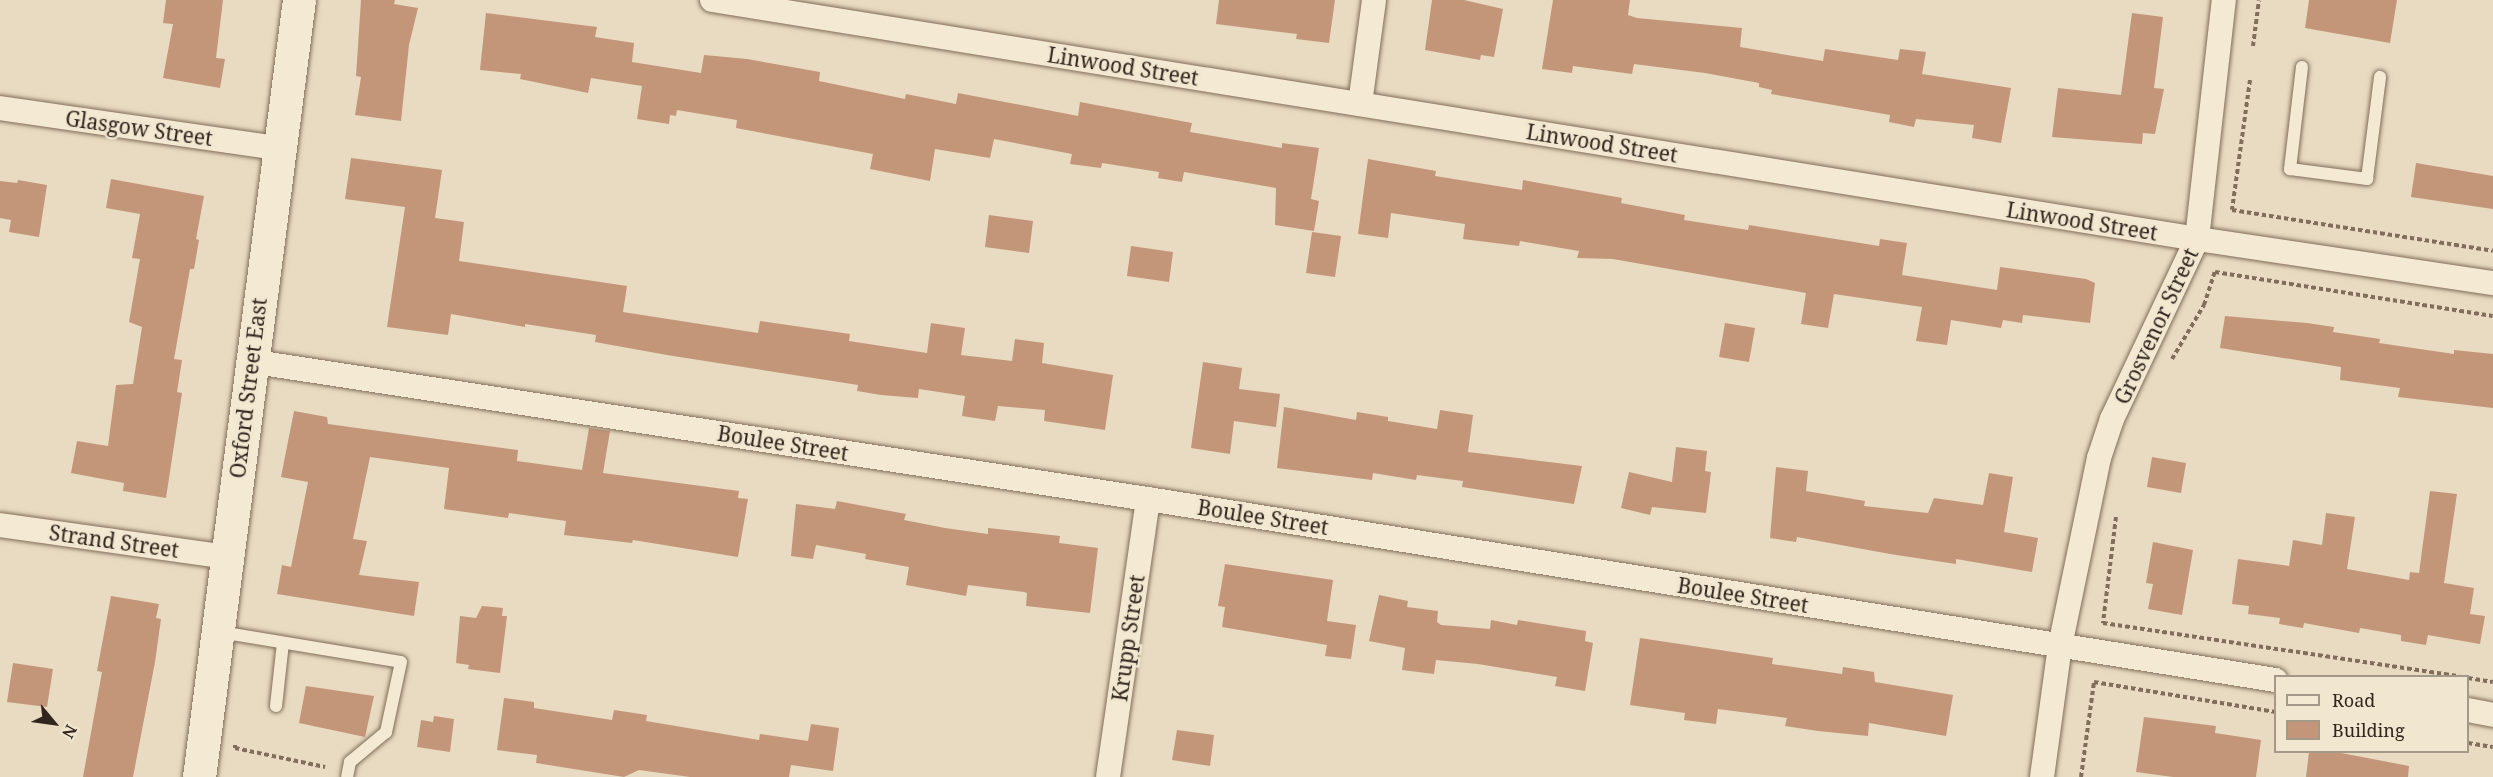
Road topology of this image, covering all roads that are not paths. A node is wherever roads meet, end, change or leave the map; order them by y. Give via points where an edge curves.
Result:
1 (299, 0) edge
2 (712, 0) edge
3 (1374, 0) edge
4 (2224, 0) edge
5 (2302, 67) dead end
6 (2380, 77) dead end
7 (1360, 104) junction
8 (0, 108) edge
9 (278, 148) junction
10 (2197, 239) junction
11 (2493, 283) edge
12 (249, 361) junction
13 (1148, 499) junction
14 (0, 525) edge
15 (229, 557) junction
16 (218, 632) junction
17 (283, 643) junction
18 (2060, 646) junction
19 (2274, 680) edge
20 (276, 706) dead end
21 (2469, 710) edge
22 (2493, 714) edge
23 (199, 777) edge
24 (347, 777) edge
25 (1108, 777) edge
26 (2042, 777) edge

1 - 9 main road, Oxford Street East
2 - 7 street, Linwood Street
3 - 7 street
4 - 10 street, Grosvenor Street
5 - 6 lane via 2290,169 2367,179
7 - 10 street, Linwood Street
8 - 9 street, Glasgow Street
9 - 12 main road, Oxford Street East
10 - 11 street, Linwood Street
10 - 18 street, Grosvenor Street via 2112,420 2099,459
12 - 13 street, Boulee Street
12 - 15 main road, Oxford Street East
13 - 18 street, Boulee Street
13 - 25 street, Krupp Street
14 - 15 street, Strand Street
15 - 16 main road, Oxford Street East
16 - 17 lane
16 - 23 main road, Oxford Street East
17 - 20 lane
17 - 24 lane via 400,663 386,732 350,762
18 - 19 street, Boulee Street
18 - 26 street, Grosvenor Street
21 - 22 street

